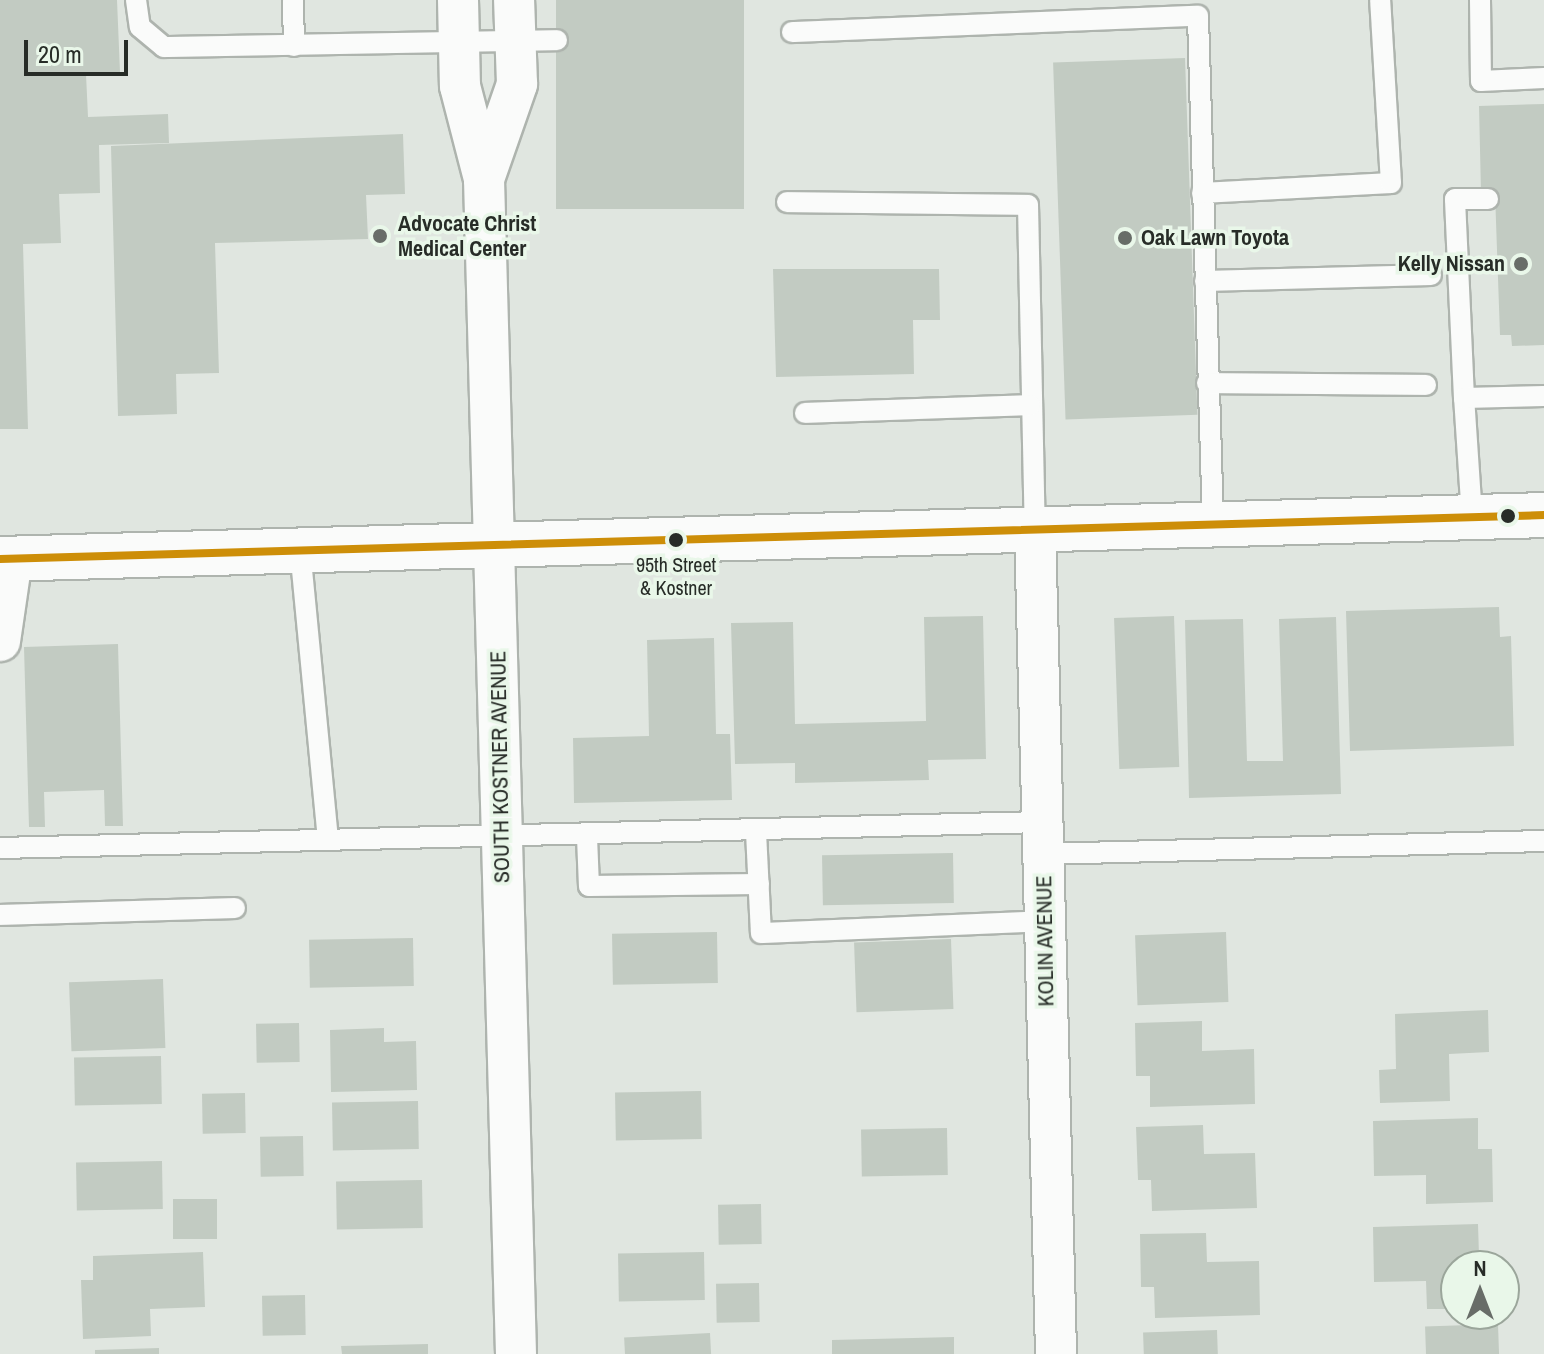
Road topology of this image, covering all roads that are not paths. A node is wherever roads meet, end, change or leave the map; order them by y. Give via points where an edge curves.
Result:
1 (136, 0) edge
2 (293, 0) edge
3 (458, 0) edge
4 (514, 0) edge
5 (1380, 0) edge
6 (1480, 0) edge
7 (792, 32) dead end
8 (515, 40) junction
9 (557, 40) dead end
10 (459, 42) junction
11 (294, 46) junction
12 (1544, 78) edge
13 (484, 179) junction
14 (1202, 193) junction
15 (1488, 199) dead end
16 (787, 202) dead end
17 (1431, 275) dead end
18 (1205, 281) junction
19 (1207, 383) junction
20 (1426, 385) dead end
21 (1544, 396) edge
22 (1464, 398) junction
23 (1030, 405) junction
24 (805, 413) dead end
25 (1544, 515) edge
26 (1472, 517) junction
27 (1213, 524) junction
28 (1035, 529) junction
29 (494, 543) junction
30 (300, 549) junction
31 (6, 559) edge
32 (0, 641) edge
33 (756, 832) junction
34 (501, 837) junction
35 (587, 837) junction
36 (328, 838) junction
37 (1042, 838) junction
38 (1544, 841) edge
39 (0, 848) edge
40 (759, 884) junction
41 (235, 908) dead end
42 (0, 915) edge
43 (1045, 921) junction
44 (516, 1354) edge
45 (1056, 1354) edge

1 - 11 lane via 140,27 164,47
2 - 11 lane
3 - 10 street, SOUTH KOSTNER AVENUE
4 - 8 street, SOUTH KOSTNER AVENUE
5 - 14 lane via 1391,183
6 - 12 lane via 1481,81
7 - 14 lane via 1198,16
8 - 9 lane
8 - 10 lane
8 - 13 street, SOUTH KOSTNER AVENUE via 517,84
10 - 11 lane
10 - 13 street, SOUTH KOSTNER AVENUE via 460,86
13 - 29 street, SOUTH KOSTNER AVENUE
14 - 18 lane
15 - 22 lane via 1455,199
16 - 23 lane via 1028,205
17 - 18 lane
18 - 19 lane
19 - 20 lane
19 - 27 lane
21 - 22 lane
22 - 26 lane
23 - 24 lane
23 - 28 lane
25 - 26 main road
26 - 27 main road
27 - 28 main road
28 - 29 main road
28 - 37 street, KOLIN AVENUE
29 - 30 main road
29 - 34 street, SOUTH KOSTNER AVENUE
30 - 31 main road
30 - 36 lane
31 - 32 street
33 - 35 lane
33 - 37 lane
33 - 40 lane
34 - 35 lane
34 - 36 lane
34 - 44 street, SOUTH KOSTNER AVENUE
35 - 40 lane via 589,886
36 - 39 lane
37 - 38 lane
37 - 43 street, KOLIN AVENUE
40 - 43 lane via 761,933
41 - 42 lane
43 - 45 street, KOLIN AVENUE

